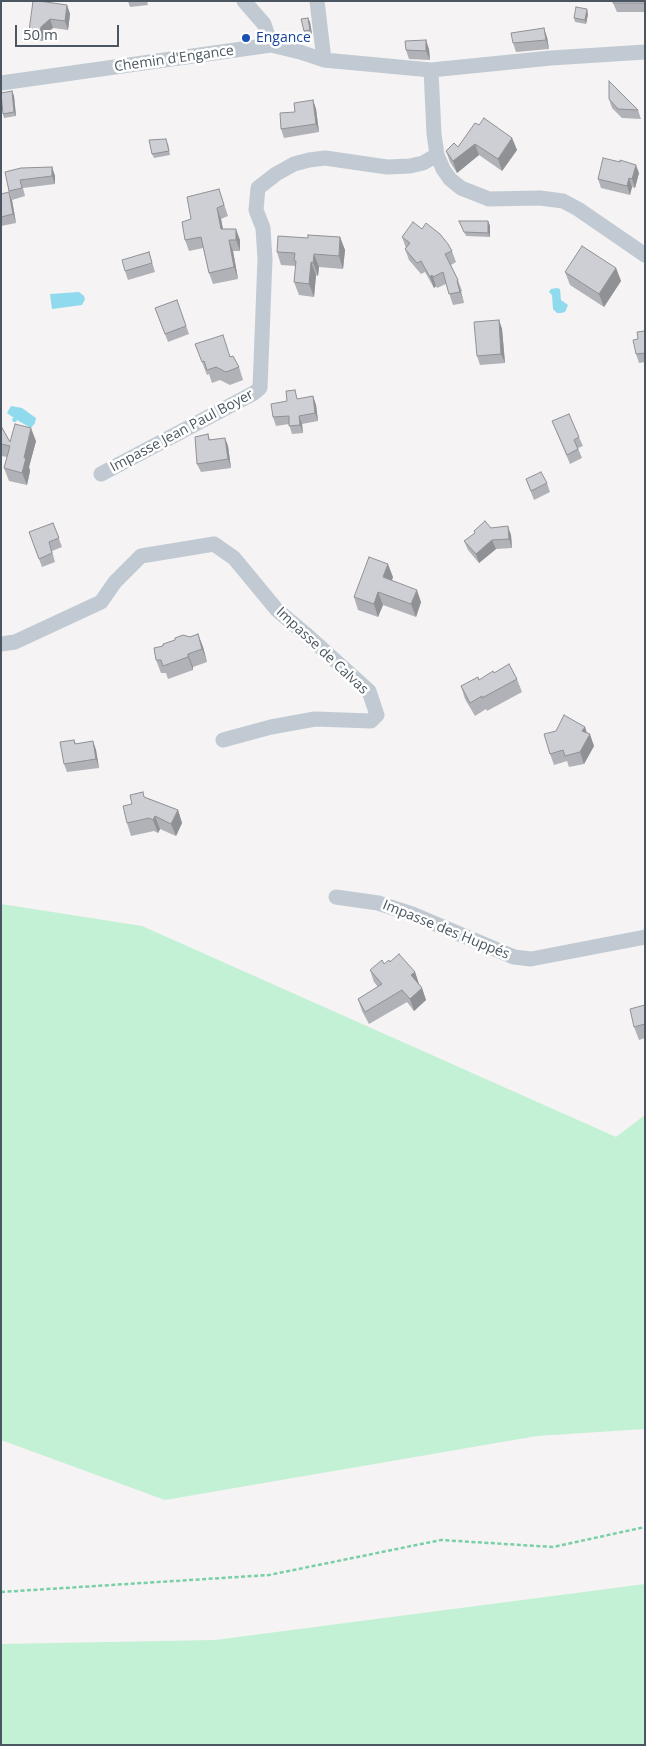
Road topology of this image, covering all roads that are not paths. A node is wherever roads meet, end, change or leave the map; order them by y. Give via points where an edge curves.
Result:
1 (244, 1) edge
2 (317, 1) edge
3 (272, 45) junction
4 (645, 52) edge
5 (324, 60) junction
6 (431, 70) junction
7 (1, 83) edge
8 (437, 156) junction
9 (645, 255) edge
10 (101, 474) dead end
11 (1, 644) edge
12 (223, 740) dead end
13 (336, 896) dead end
14 (645, 937) edge

1 - 3 street via 264,24
2 - 5 street
3 - 5 street, Chemin d'Engance
3 - 7 street, Chemin d'Engance
4 - 6 street, Chemin d'Engance
5 - 6 street, Chemin d'Engance
6 - 8 street
8 - 9 street via 450,179 461,188 488,199 563,201
8 - 10 street, Impasse Jean Paul Boyer via 423,163 387,168 324,158 309,160 294,164 258,188 256,210 263,228 265,259 260,388
11 - 12 street, Impasse de Calvas via 15,642 101,602 115,582 141,556 214,544 234,558 277,610 369,692 377,714 371,721 315,719
13 - 14 street, Impasse des Huppés via 378,903 412,914 514,957 531,959

